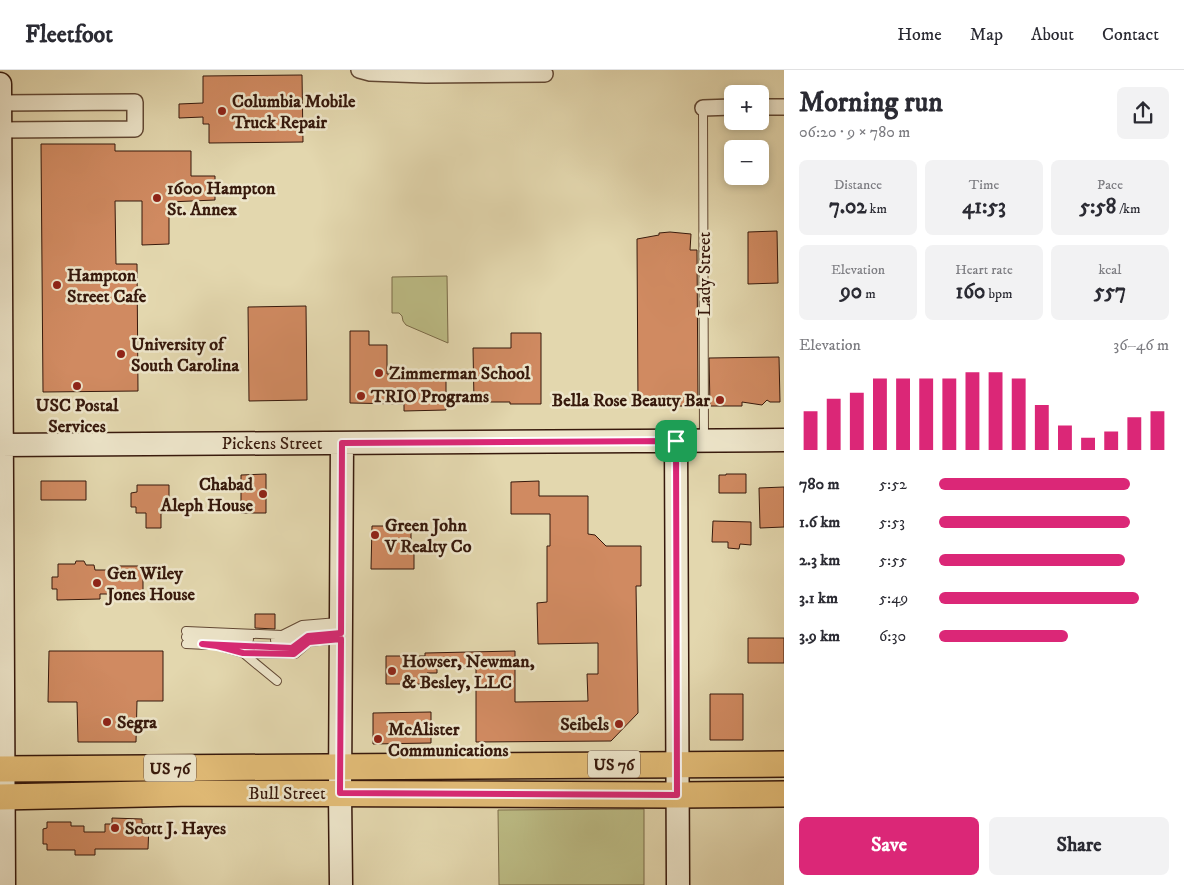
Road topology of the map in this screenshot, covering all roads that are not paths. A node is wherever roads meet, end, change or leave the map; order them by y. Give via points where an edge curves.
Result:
1 (359, 70) edge
2 (545, 74) dead end
3 (0, 84) edge
4 (0, 103) edge
5 (784, 106) edge
6 (769, 107) edge
7 (704, 108) joint
8 (724, 108) edge
9 (0, 114) edge
10 (0, 130) edge
11 (704, 440) junction
12 (784, 440) edge
13 (676, 441) junction
14 (342, 443) junction
15 (1, 445) edge
16 (341, 630) junction
17 (202, 644) junction
18 (243, 653) junction
19 (278, 681) dead end
20 (677, 764) junction
21 (784, 764) edge
22 (2, 768) edge
23 (340, 768) junction
24 (340, 793) junction
25 (784, 794) edge
26 (677, 795) junction
27 (2, 797) edge
28 (4, 885) edge
29 (342, 885) edge
30 (678, 885) edge

1 - 2 street via 426,75
3 - 4 street
4 - 9 street
4 - 10 street via 135,102 135,129
5 - 6 street
7 - 8 street
7 - 11 lane, Lady Street
9 - 10 street
10 - 15 street
11 - 12 street, Pickens Street
11 - 13 street, Pickens Street
13 - 14 street, Pickens Street
13 - 20 street
14 - 15 street, Pickens Street
14 - 16 street
15 - 22 street
16 - 17 lane via 308,636 292,648
16 - 17 lane via 305,630 289,640 186,637
16 - 18 lane via 309,642 294,654
16 - 23 street
17 - 18 lane
18 - 19 lane
20 - 21 main road, Bull Street / US 76
20 - 23 main road, Bull Street / US 76
20 - 26 street
22 - 23 main road, Bull Street / US 76
22 - 27 street
23 - 24 street
24 - 26 main road, Bull Street / US 76
24 - 27 main road, Bull Street / US 76
24 - 29 street
25 - 26 main road, Bull Street / US 76
26 - 30 street
27 - 28 street

